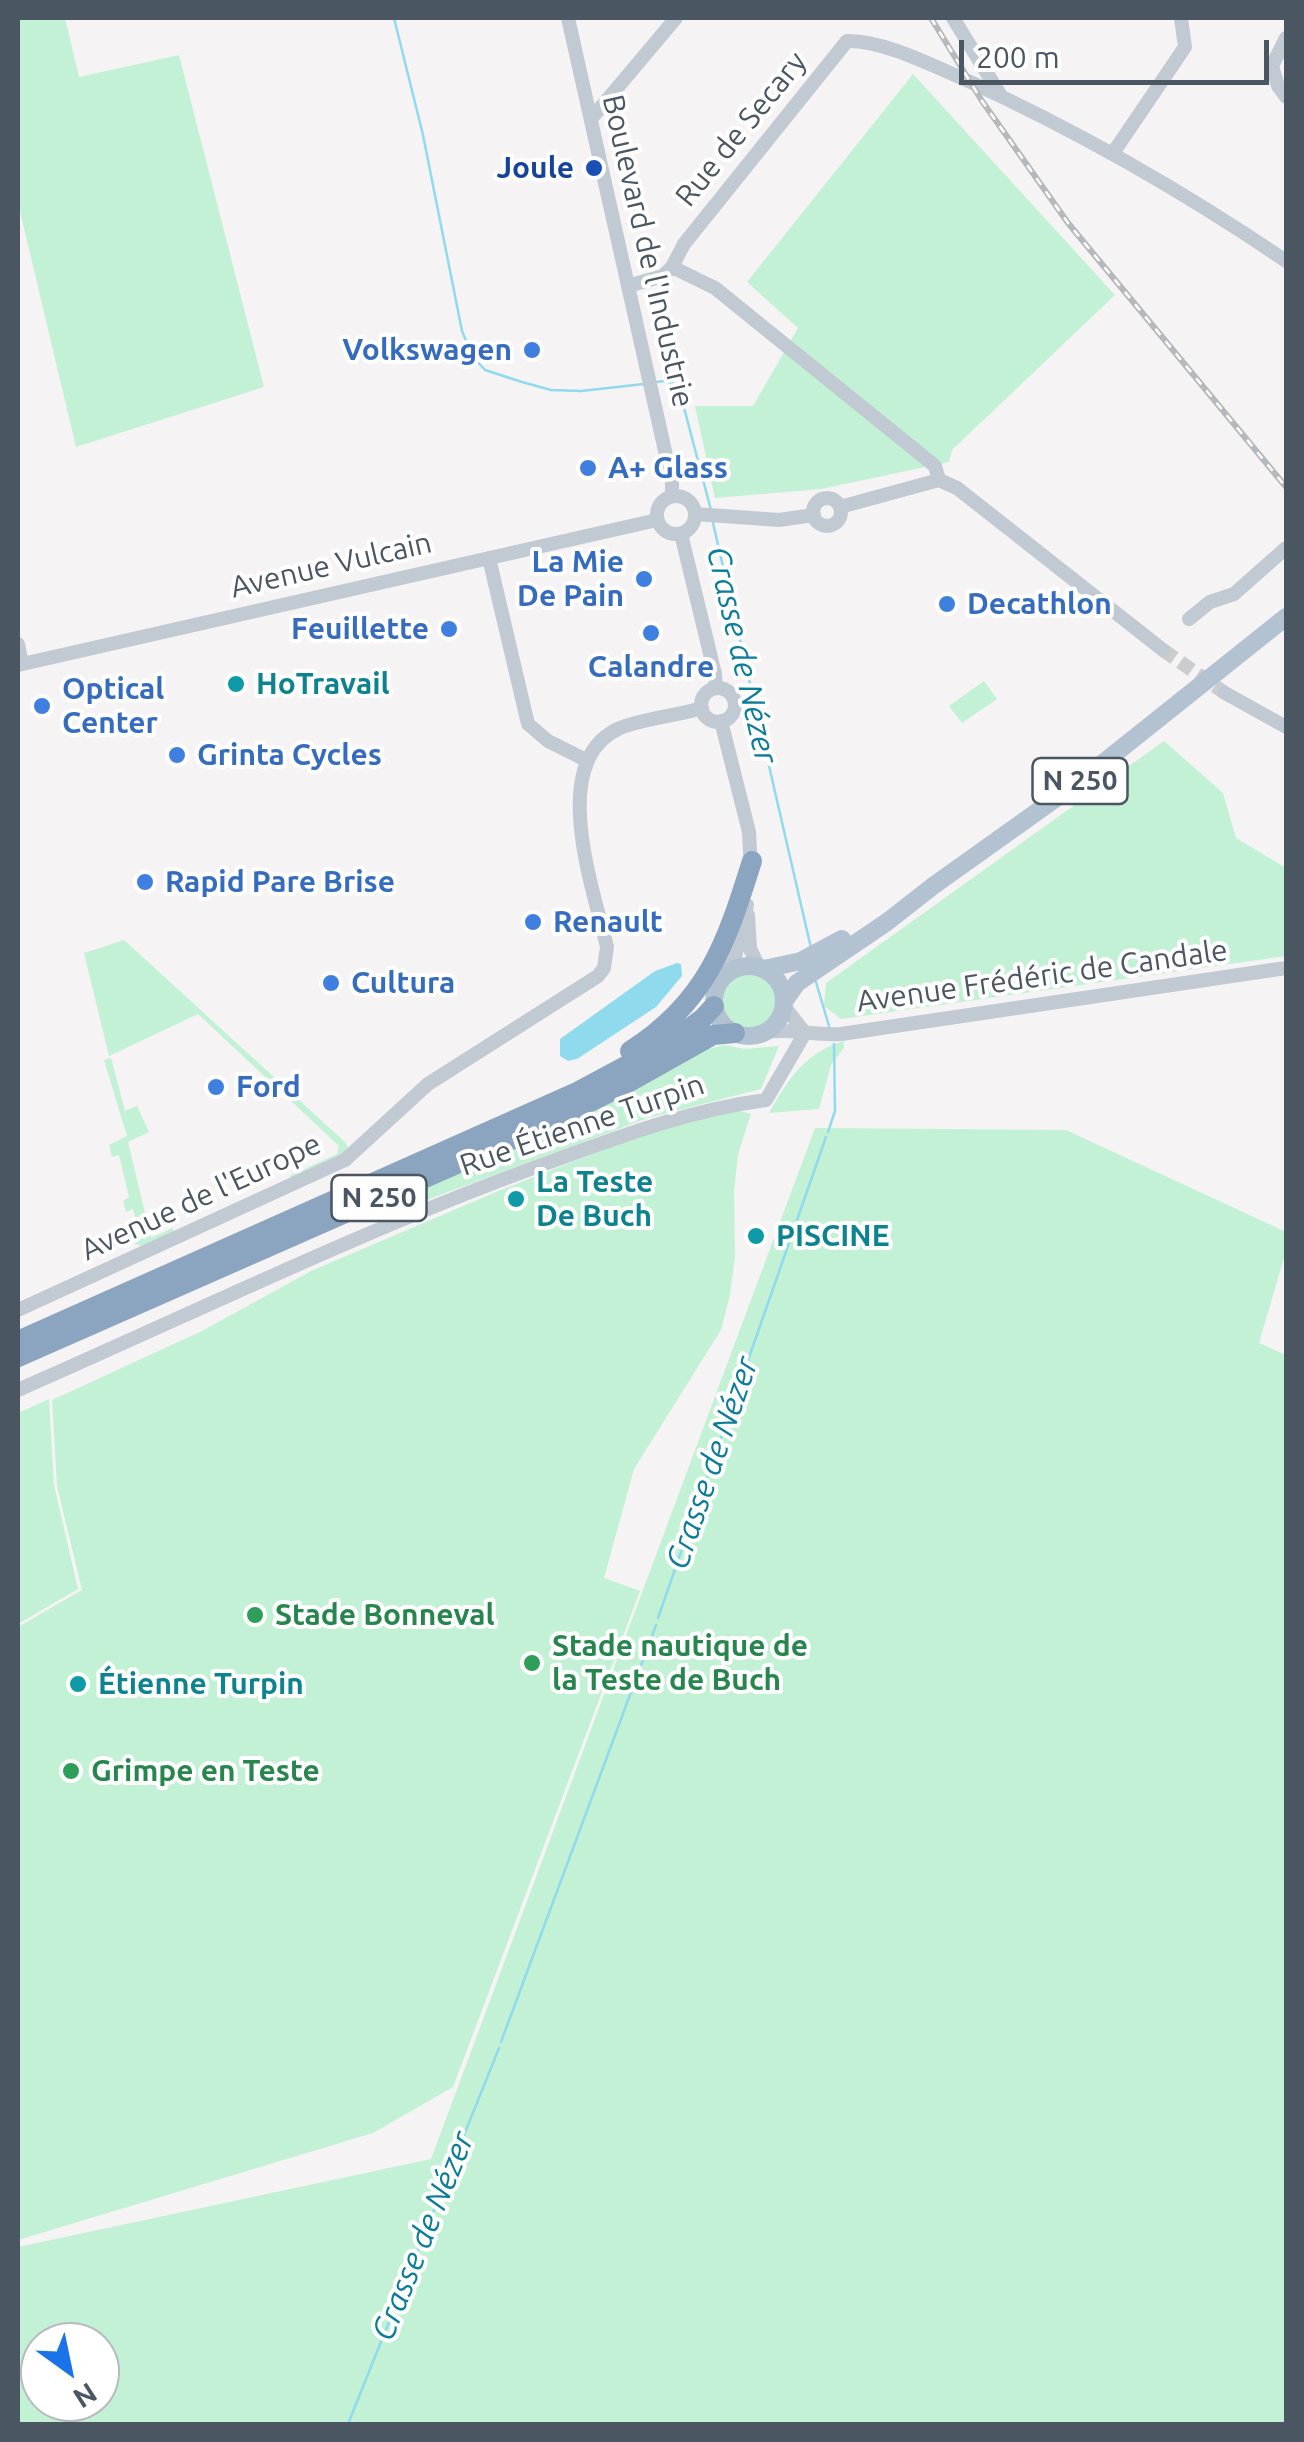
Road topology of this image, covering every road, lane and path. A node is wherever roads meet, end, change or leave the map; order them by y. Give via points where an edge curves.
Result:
1 (568, 18) edge
2 (676, 18) edge
3 (953, 18) edge
4 (1181, 18) edge
5 (1286, 38) edge
6 (1001, 96) junction
7 (1286, 97) edge
8 (591, 120) junction
9 (1114, 153) junction
10 (1286, 242) edge
11 (1282, 258) edge
12 (672, 267) junction
13 (628, 286) junction
14 (938, 480) junction
15 (672, 496) junction
16 (707, 516) junction
17 (657, 520) junction
18 (680, 534) junction
19 (1286, 548) edge
20 (489, 558) junction
21 (1286, 616) edge
22 (1189, 619) dead end
23 (18, 644) edge
24 (1163, 650) tunnel mouth
25 (20, 664) edge
26 (716, 688) junction
27 (1225, 693) tunnel mouth
28 (702, 708) junction
29 (721, 721) junction
30 (1286, 726) edge
31 (586, 760) junction
32 (752, 861) junction
33 (933, 886) junction
34 (747, 908) junction
35 (762, 968) junction
36 (1286, 968) edge
37 (726, 976) junction
38 (784, 1003) junction
39 (714, 1006) junction
40 (766, 1032) junction
41 (735, 1033) junction
42 (805, 1033) junction
43 (406, 1170) junction
44 (18, 1310) edge
45 (18, 1340) edge
46 (18, 1357) edge
47 (18, 1390) edge

1 - 8 street, Boulevard de l'Industrie
2 - 8 street
3 - 6 street
4 - 9 street via 1185,47
5 - 7 street via 1272,66
6 - 9 street, Rue de Secary
6 - 12 street, Rue de Secary via 925,62 847,41
8 - 13 street, Boulevard de l'Industrie
9 - 11 street, Rue de Secary
10 - 11 street
12 - 13 street via 664,276
12 - 14 street via 742,308 935,466
13 - 15 street, Boulevard de l'Industrie
14 - 16 street via 840,507 825,498 814,514 779,520
14 - 24 street via 958,488
15 - 16 street
15 - 17 street via 662,502
16 - 18 street
17 - 18 street via 668,534
17 - 20 street, Avenue Vulcain
18 - 26 street
19 - 22 street via 1234,594
20 - 25 street, Avenue Vulcain
20 - 31 street via 528,724
21 - 33 main road, N 250 via 1084,779
23 - 25 street
26 - 28 street
26 - 29 street via 727,690 735,705
27 - 30 street
28 - 29 street
28 - 31 street via 621,728
29 - 32 street
31 - 44 street, Avenue de l'Europe via 580,827 607,948 598,976 428,1084 345,1160
32 - 34 street
32 - 43 highway, N 250 via 718,959 662,1028 572,1085
33 - 35 main road, N 250 via 815,955
33 - 38 main road, N 250 via 797,983
34 - 35 street via 750,949
34 - 37 street
35 - 37 main road, N 250 via 744,966
35 - 38 main road via 779,982
36 - 42 street, Avenue Frédéric de Candale via 865,1030
37 - 39 main road, N 250
38 - 40 main road, N 250
38 - 42 street
39 - 41 main road
39 - 43 highway, N 250 via 685,1032 617,1072
40 - 41 main road, N 250
40 - 42 street, Avenue Frédéric de Candale
41 - 46 highway, N 250 via 704,1040 536,1128
42 - 47 street, Rue Étienne Turpin via 766,1100 670,1119 445,1201
43 - 45 highway, N 250

